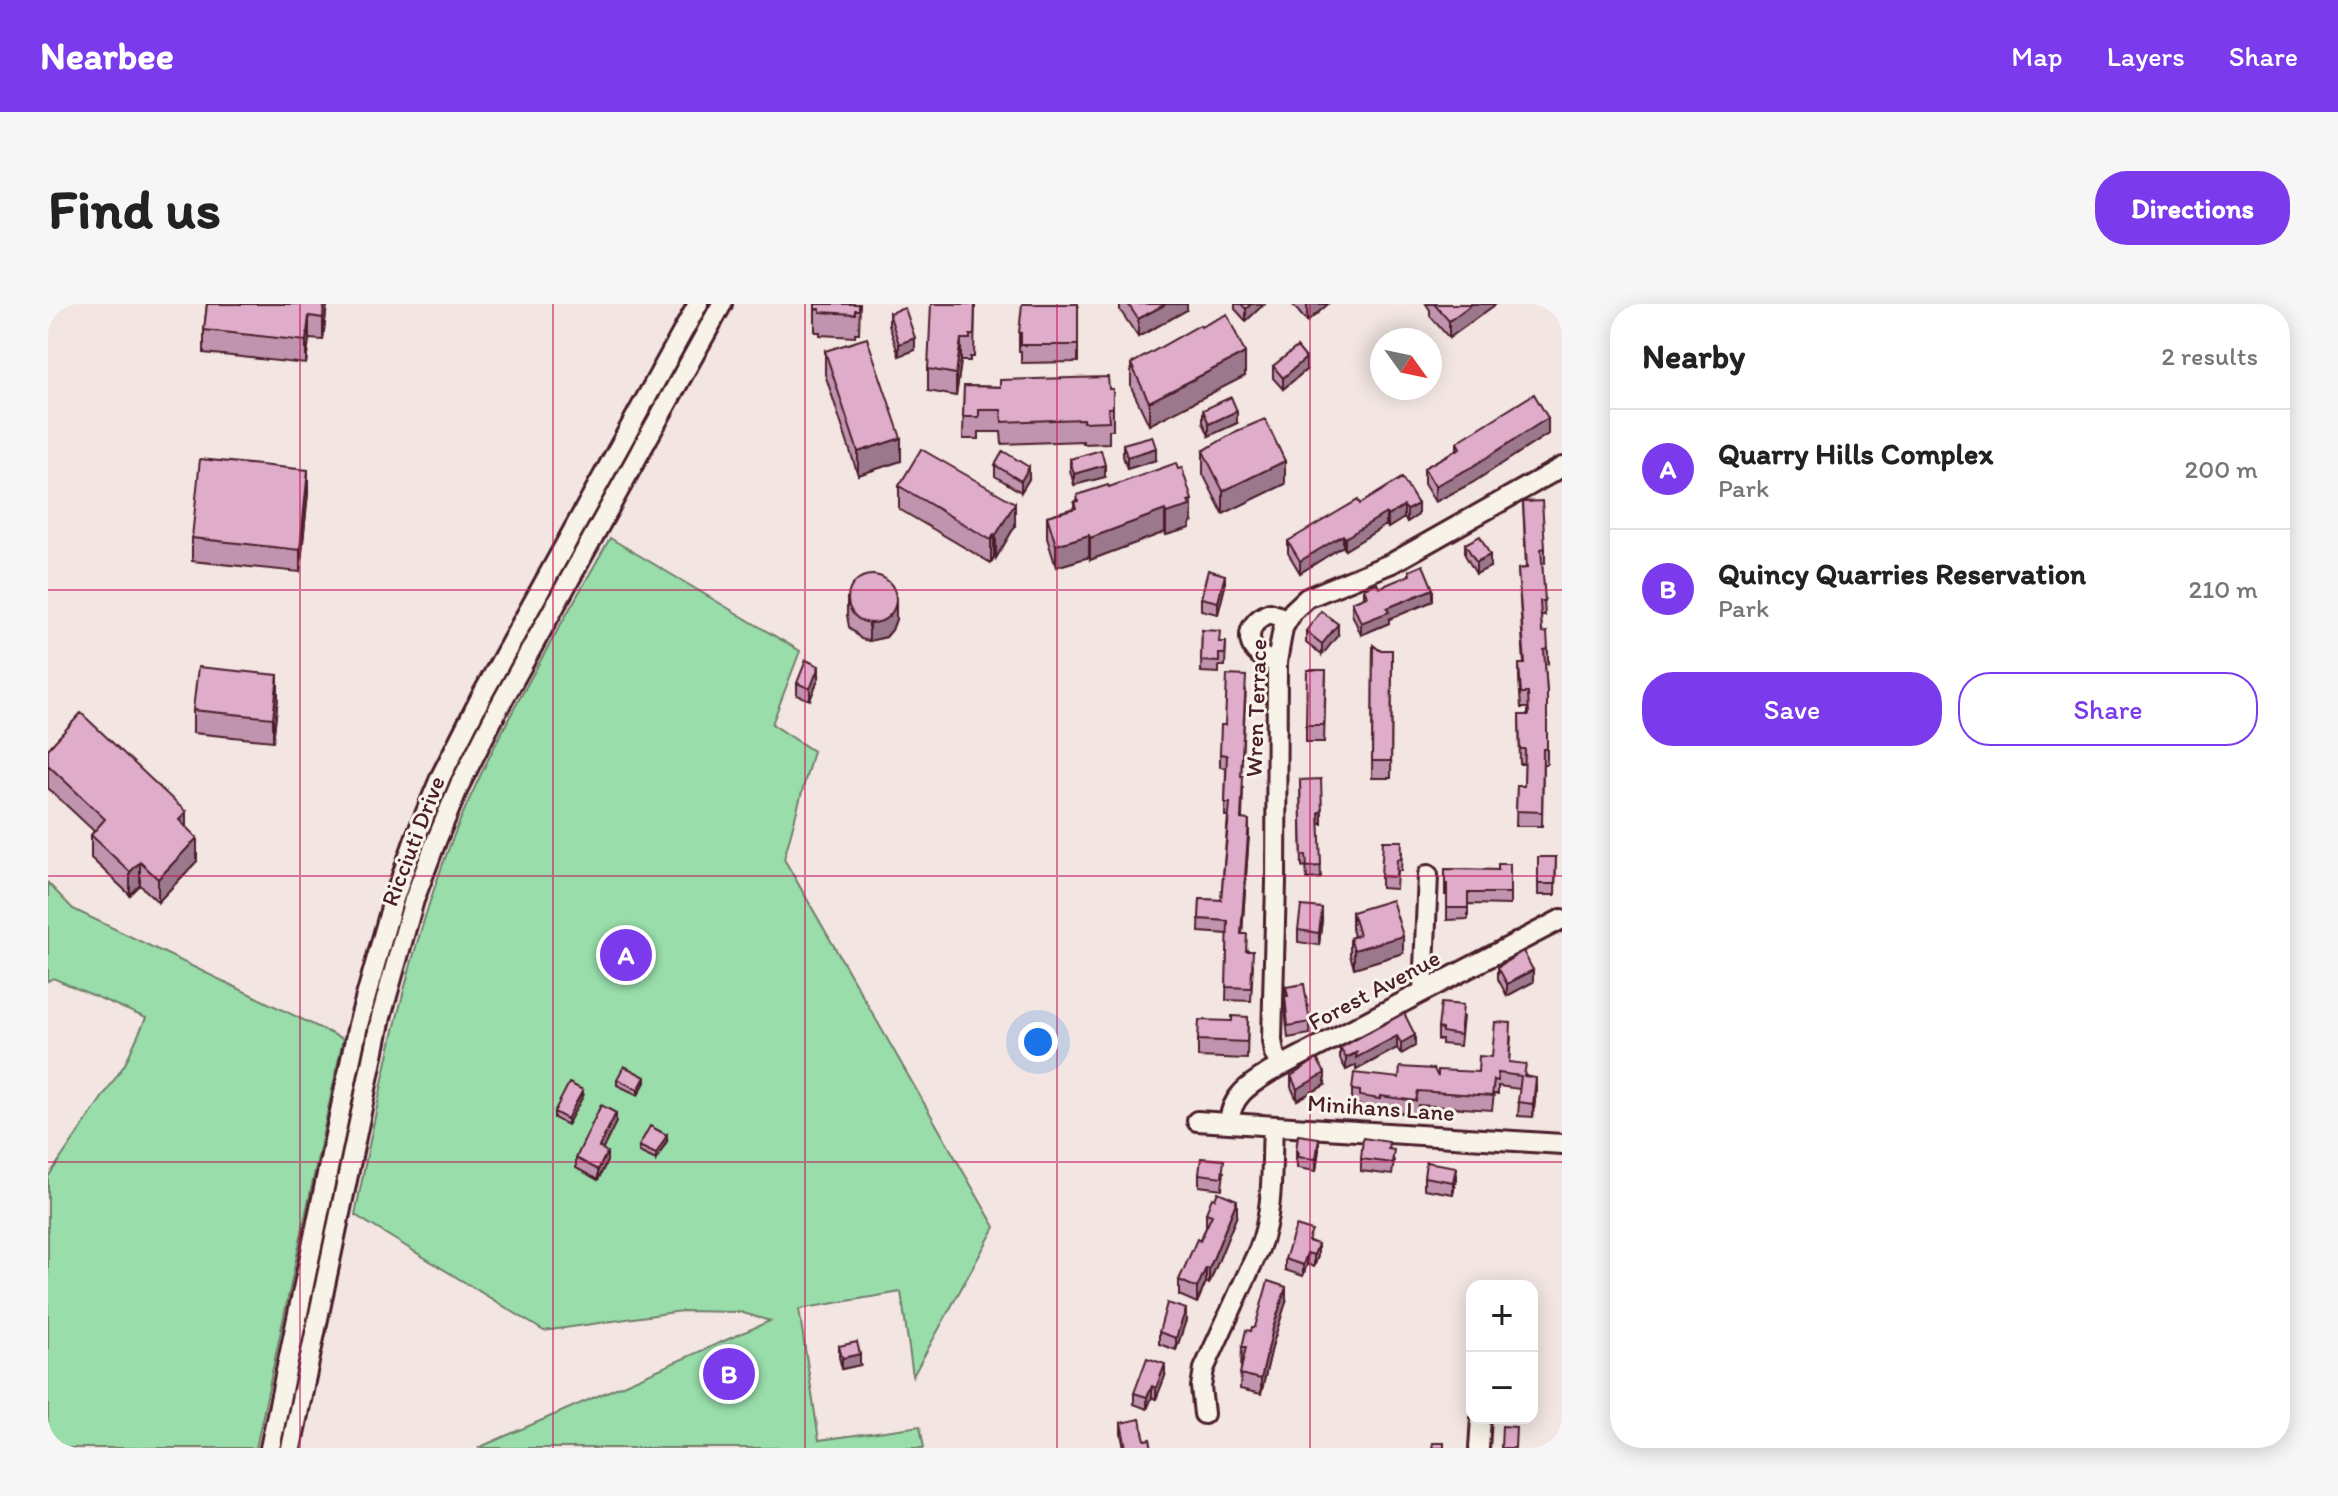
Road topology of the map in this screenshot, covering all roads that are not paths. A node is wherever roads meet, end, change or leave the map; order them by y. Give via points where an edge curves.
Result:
1 (698, 304) edge
2 (722, 304) edge
3 (1562, 467) edge
4 (1287, 619) junction
5 (1277, 662) junction
6 (1428, 875) dead end
7 (1562, 919) edge
8 (1423, 991) junction
9 (1280, 1066) junction
10 (1197, 1121) dead end
11 (1229, 1123) junction
12 (1273, 1126) junction
13 (1562, 1144) edge
14 (1204, 1414) dead end
15 (1481, 1424) edge
16 (270, 1448) edge
17 (291, 1448) edge
18 (1479, 1448) edge

1 - 16 street, Ricciuti Drive via 471,716 416,836 358,1025
2 - 17 street, Ricciuti Drive via 488,727 437,839 378,1028
3 - 4 street, Wren Terrace via 1383,568 1316,594
4 - 5 street, Wren Terrace
4 - 5 street via 1270,613 1251,631 1257,654
5 - 9 street, Wren Terrace via 1272,1040
6 - 8 street
7 - 8 street, Forest Avenue
8 - 9 street, Forest Avenue
9 - 11 street, Forest Avenue via 1239,1094
10 - 11 street, Minihans Lane
11 - 12 street, Minihans Lane
12 - 13 street, Minihans Lane
12 - 14 street via 1265,1230 1204,1369
15 - 18 street

